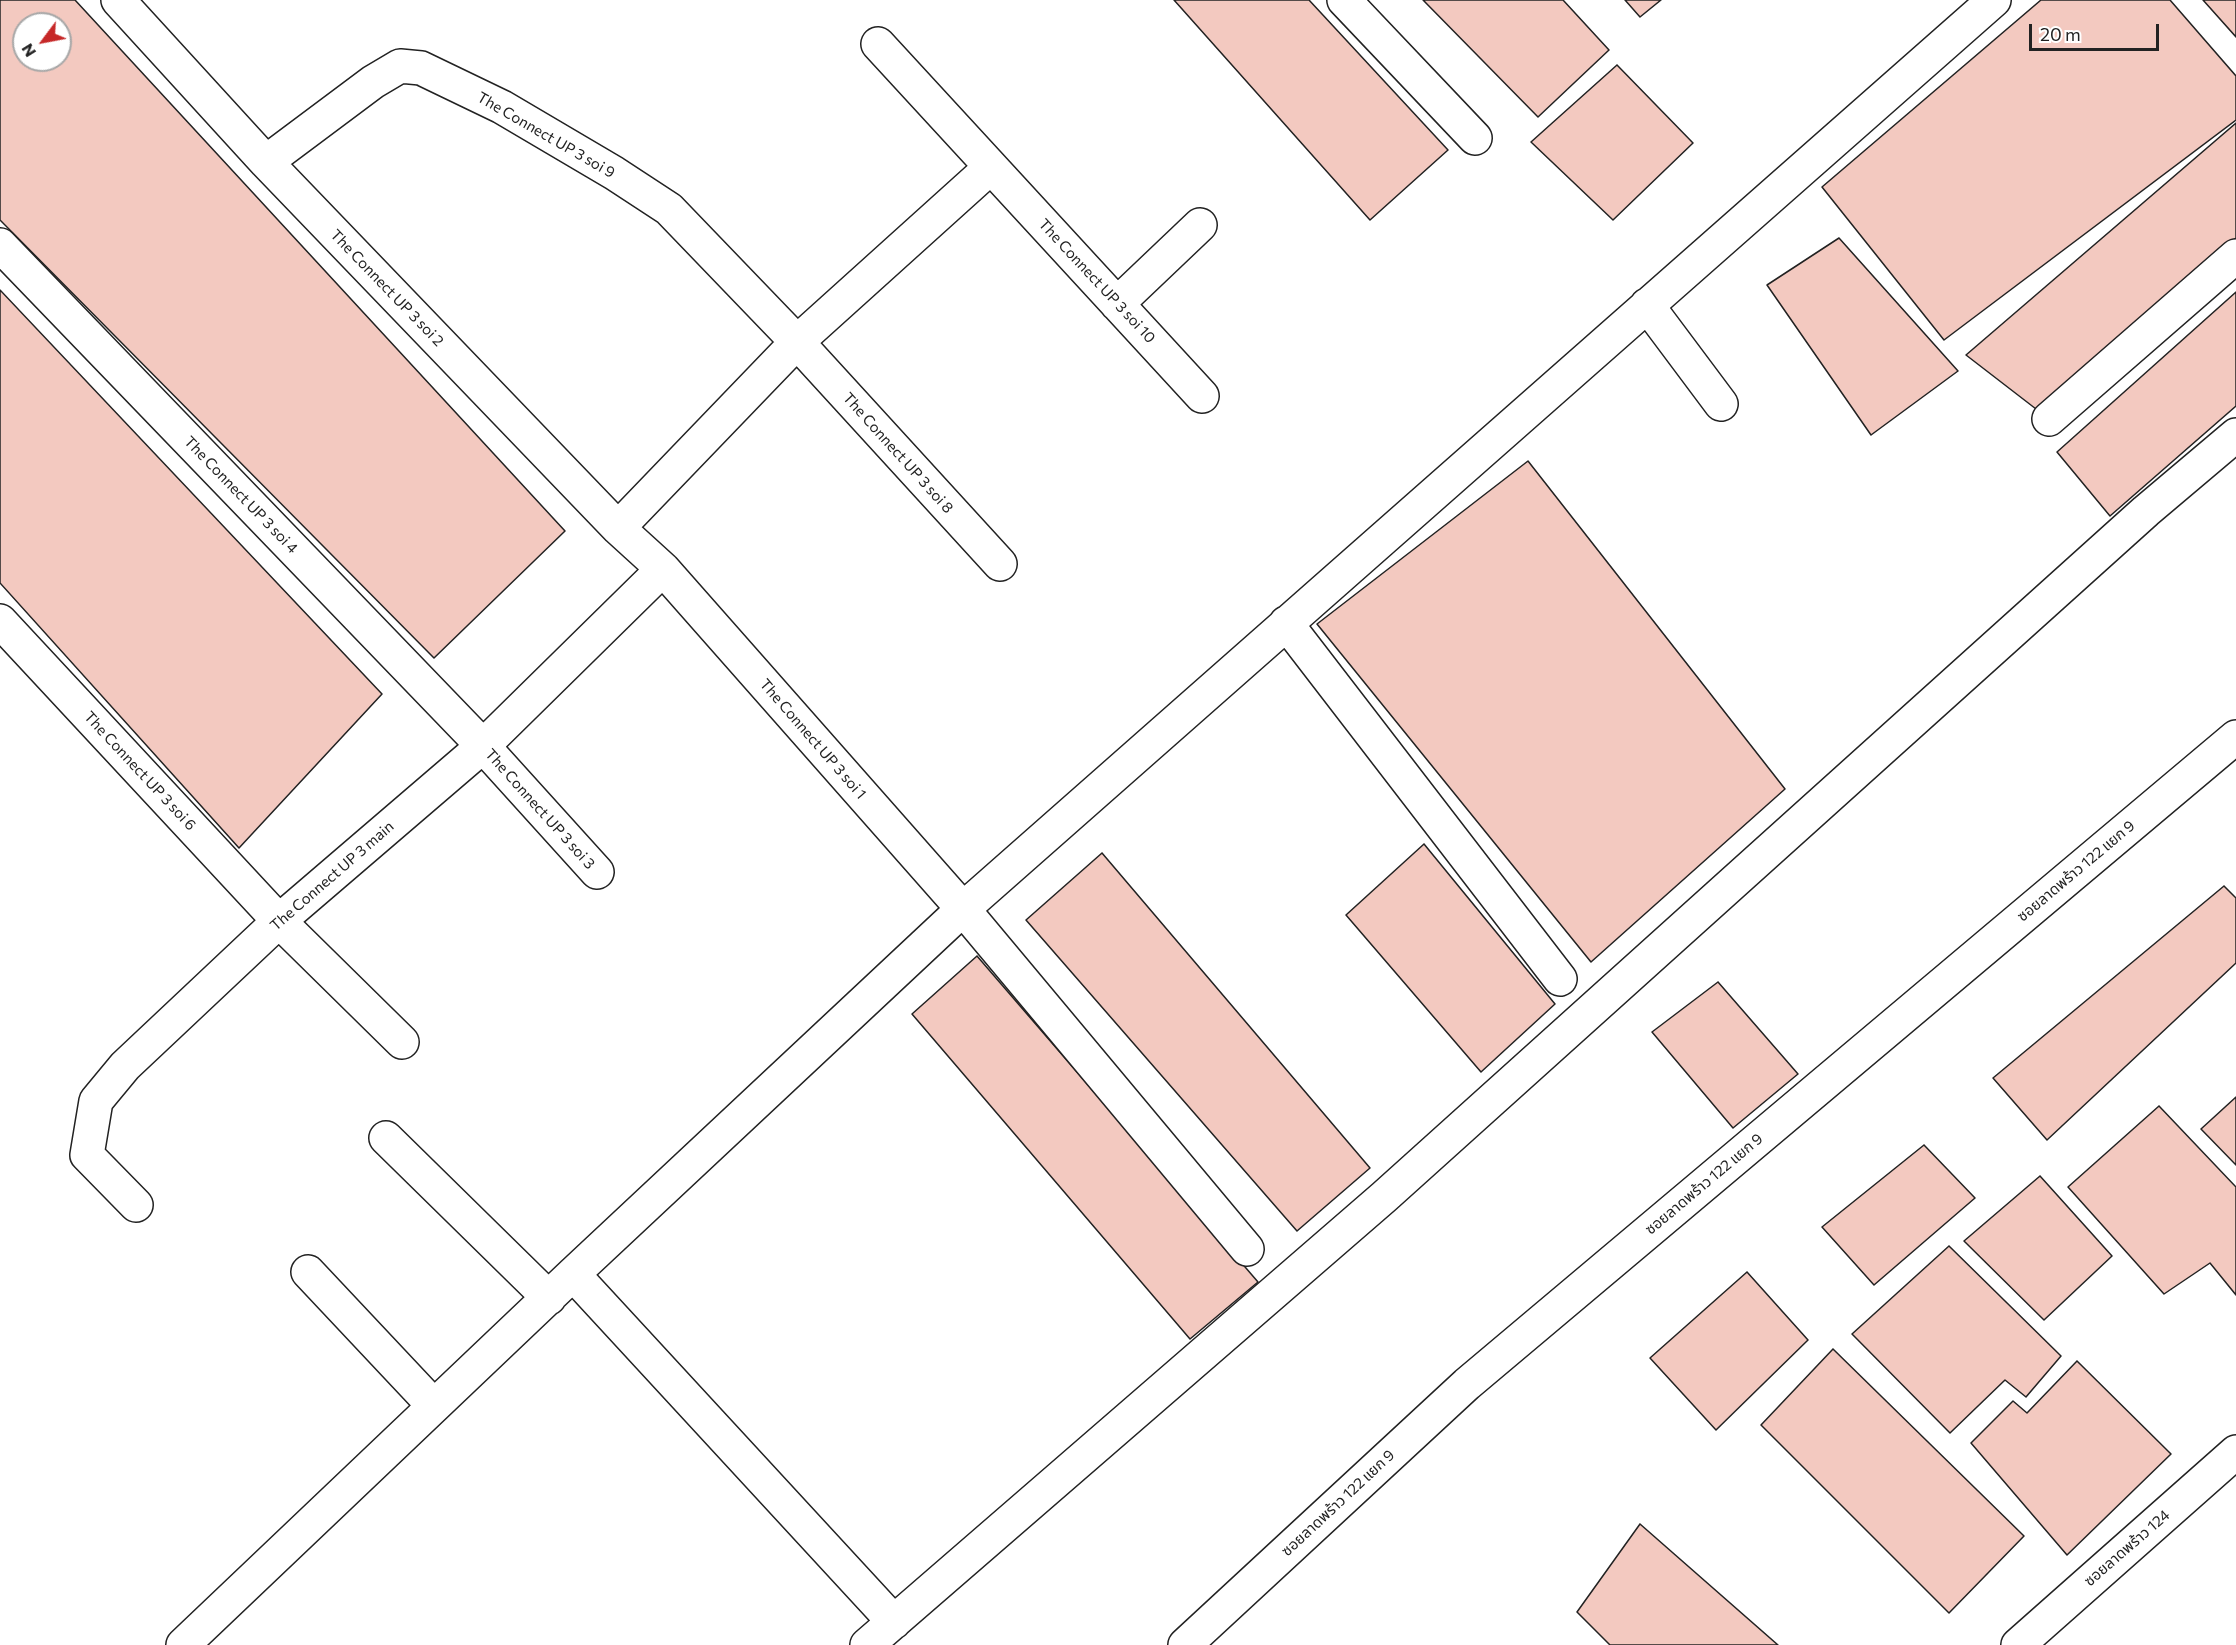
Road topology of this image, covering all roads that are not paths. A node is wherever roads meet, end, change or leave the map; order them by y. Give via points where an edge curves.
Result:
1 (118, 0) edge
2 (1344, 0) edge
3 (1994, 0) edge
4 (878, 44) dead end
5 (1474, 138) dead end
6 (266, 162) junction
7 (991, 167) junction
8 (1200, 225) dead end
9 (0, 245) edge
10 (2236, 256) edge
11 (1117, 303) junction
12 (1647, 305) junction
13 (797, 342) junction
14 (1202, 396) dead end
15 (1721, 404) dead end
16 (2049, 419) dead end
17 (2236, 435) edge
18 (618, 528) junction
19 (1000, 564) dead end
20 (663, 569) junction
21 (0, 621) edge
22 (1286, 623) junction
23 (2236, 737) edge
24 (483, 746) junction
25 (597, 872) dead end
26 (963, 909) junction
27 (279, 921) junction
28 (1560, 980) dead end
29 (402, 1042) dead end
30 (386, 1138) dead end
31 (136, 1205) dead end
32 (1247, 1249) dead end
33 (308, 1272) dead end
34 (573, 1274) junction
35 (549, 1298) junction
36 (434, 1406) junction
37 (2236, 1452) edge
38 (894, 1622) junction
39 (183, 1645) edge
40 (867, 1645) edge
41 (1185, 1645) edge
42 (2018, 1645) edge

1 - 6 street, The Connect UP 3 soi 2
2 - 5 street
3 - 12 street
4 - 7 street, The Connect UP 3 soi 10
6 - 13 street, The Connect UP 3 soi 9 via 373,81 400,66 421,68 502,106 669,209
6 - 18 street, The Connect UP 3 soi 2
7 - 11 street, The Connect UP 3 soi 10
7 - 13 street
8 - 11 street
9 - 24 street, The Connect UP 3 soi 4
10 - 16 street
11 - 14 street, The Connect UP 3 soi 10
12 - 15 street
12 - 22 street
13 - 18 street
13 - 19 street, The Connect UP 3 soi 8
17 - 38 street via 2146,511 1384,1197
18 - 20 street, The Connect UP 3 soi 2
20 - 24 street, The Connect UP 3 main
20 - 26 street, The Connect UP 3 soi 1
21 - 27 street, The Connect UP 3 soi 6
22 - 26 street
22 - 28 street
23 - 41 street, ซอยลาดพร้าว 122 แยก 9 via 1467,1384
24 - 25 street, The Connect UP 3 soi 3
24 - 27 street, The Connect UP 3 main
26 - 32 street, The Connect UP 3 soi 1
26 - 34 street
27 - 29 street, The Connect UP 3 soi 6
27 - 31 street, The Connect UP 3 main via 125,1066 96,1101 87,1155
30 - 35 street
33 - 36 street
34 - 35 street
34 - 38 street
35 - 36 street
36 - 39 street
37 - 42 street, ซอยลาดพร้าว 124
38 - 40 street

